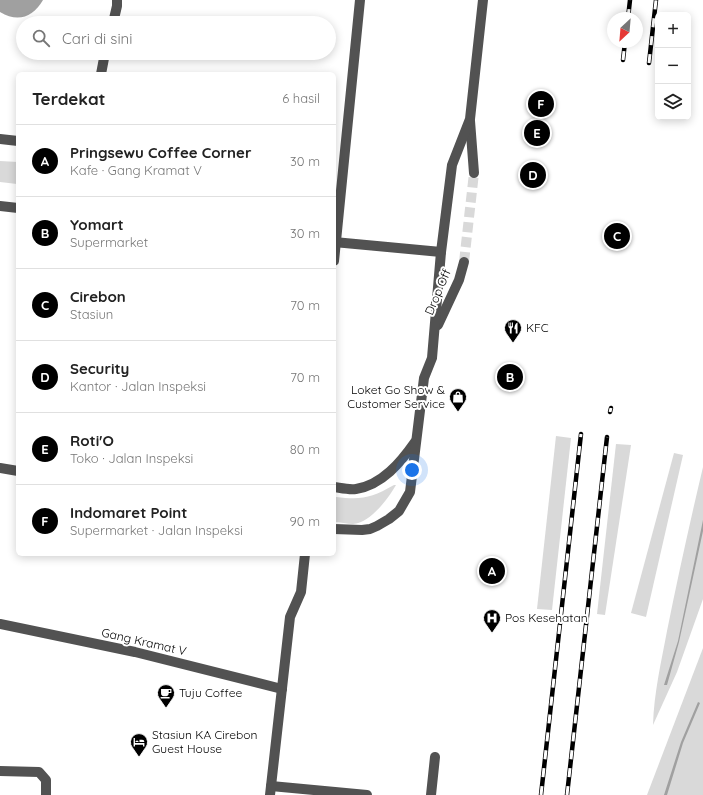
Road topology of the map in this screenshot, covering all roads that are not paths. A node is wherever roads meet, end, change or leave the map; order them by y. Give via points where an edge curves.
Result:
1 (117, 0) edge
2 (360, 0) edge
3 (483, 0) edge
4 (114, 16) edge
5 (104, 60) edge
6 (101, 72) edge
7 (470, 119) junction
8 (0, 139) edge
9 (16, 141) edge
10 (474, 172) tunnel mouth
11 (338, 174) edge
12 (0, 206) edge
13 (16, 208) edge
14 (336, 219) edge
15 (336, 242) edge
16 (442, 252) junction
17 (464, 262) tunnel mouth
18 (435, 332) junction
19 (416, 440) junction
20 (0, 468) edge
21 (16, 471) edge
22 (336, 487) edge
23 (336, 529) edge
24 (305, 556) edge
25 (0, 624) edge
26 (282, 689) junction
27 (435, 757) dead end
28 (0, 771) edge
29 (271, 790) edge
30 (46, 795) edge
31 (367, 795) edge
32 (431, 795) edge

1 - 4 street
2 - 11 street
3 - 7 street
5 - 6 street
7 - 10 street
7 - 16 street via 452,165
8 - 9 street
11 - 14 street
12 - 13 street
15 - 16 street
16 - 18 street
17 - 18 street, Drop Off via 459,280
18 - 19 street via 432,358 424,378
19 - 22 street via 407,454 382,478 356,489
19 - 23 street via 410,492 399,511 370,529
20 - 21 street
24 - 26 street via 301,592 290,617
25 - 26 street, Gang Kramat V via 135,652
26 - 29 street
27 - 32 street
28 - 30 street via 39,772 46,780
29 - 31 street

